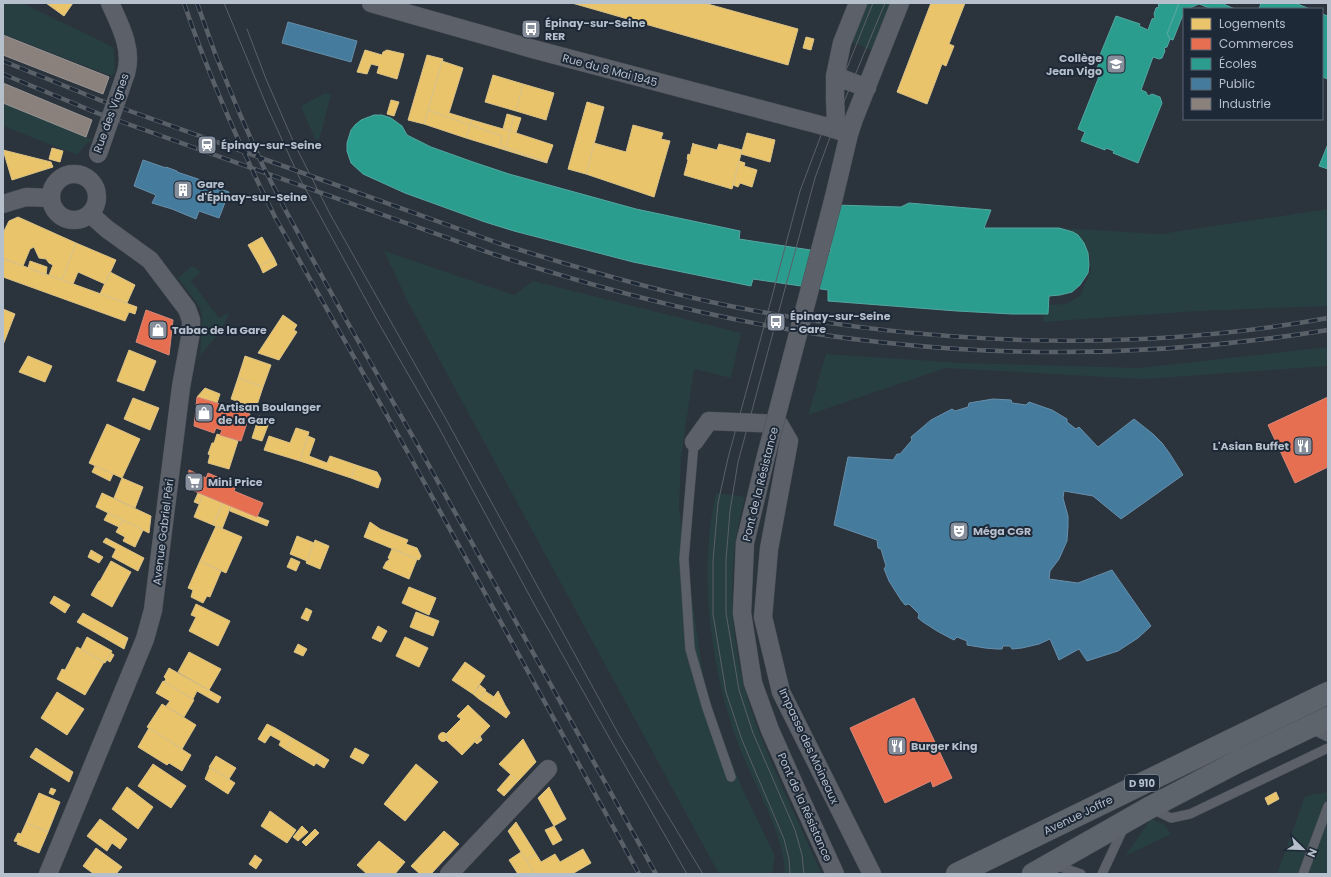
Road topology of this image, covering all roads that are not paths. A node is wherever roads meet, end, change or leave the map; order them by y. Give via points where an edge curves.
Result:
1 (110, 3) edge
2 (371, 3) edge
3 (858, 3) edge
4 (900, 3) edge
5 (835, 76) junction
6 (867, 88) junction
7 (849, 134) junction
8 (84, 175) junction
9 (51, 198) junction
10 (3, 204) edge
11 (90, 214) junction
12 (694, 442) joint
13 (1328, 693) edge
14 (1328, 718) edge
15 (1308, 727) junction
16 (1328, 737) edge
17 (1328, 748) edge
18 (548, 769) dead end
19 (731, 777) dead end
20 (1328, 806) edge
21 (1149, 808) junction
22 (1128, 820) junction
23 (1051, 864) junction
24 (48, 874) edge
25 (450, 874) edge
26 (835, 874) edge
27 (872, 874) edge
28 (957, 874) edge
29 (1033, 874) edge
30 (1081, 874) edge
31 (1102, 874) edge
32 (1304, 874) edge

1 - 8 street, Rue des Vignes, bridge via 119,21 128,51 128,68 98,154
2 - 7 street, Rue du 8 Mai 1945
3 - 5 street via 842,43
4 - 6 street, Pont de la Résistance
5 - 6 street
5 - 7 street via 836,121
6 - 7 street, Pont de la Résistance
7 - 26 street, Pont de la Résistance, bridge via 745,543 742,613 753,683 770,730
8 - 9 street via 65,175 52,189
8 - 11 street via 91,180 98,197
9 - 10 street via 26,197
9 - 11 street via 58,214 65,218 74,220
11 - 24 street, Avenue Gabriel Péri via 150,260 187,309 191,320 191,332 181,387 151,617 145,639
12 - 19 lane via 684,559 690,649 706,708
12 - 27 street, Impasse des Moineaux via 709,421 779,424 789,441 769,549 763,617 781,692
13 - 28 main road, Avenue Joffre / D 910
14 - 15 main road, D 910
15 - 16 lane
15 - 21 main road, D 910
17 - 21 lane via 1190,814 1171,818
18 - 25 street
20 - 32 lane
21 - 22 main road, D 910
22 - 23 main road, D 910
22 - 31 lane
23 - 29 main road, D 910
23 - 30 lane

